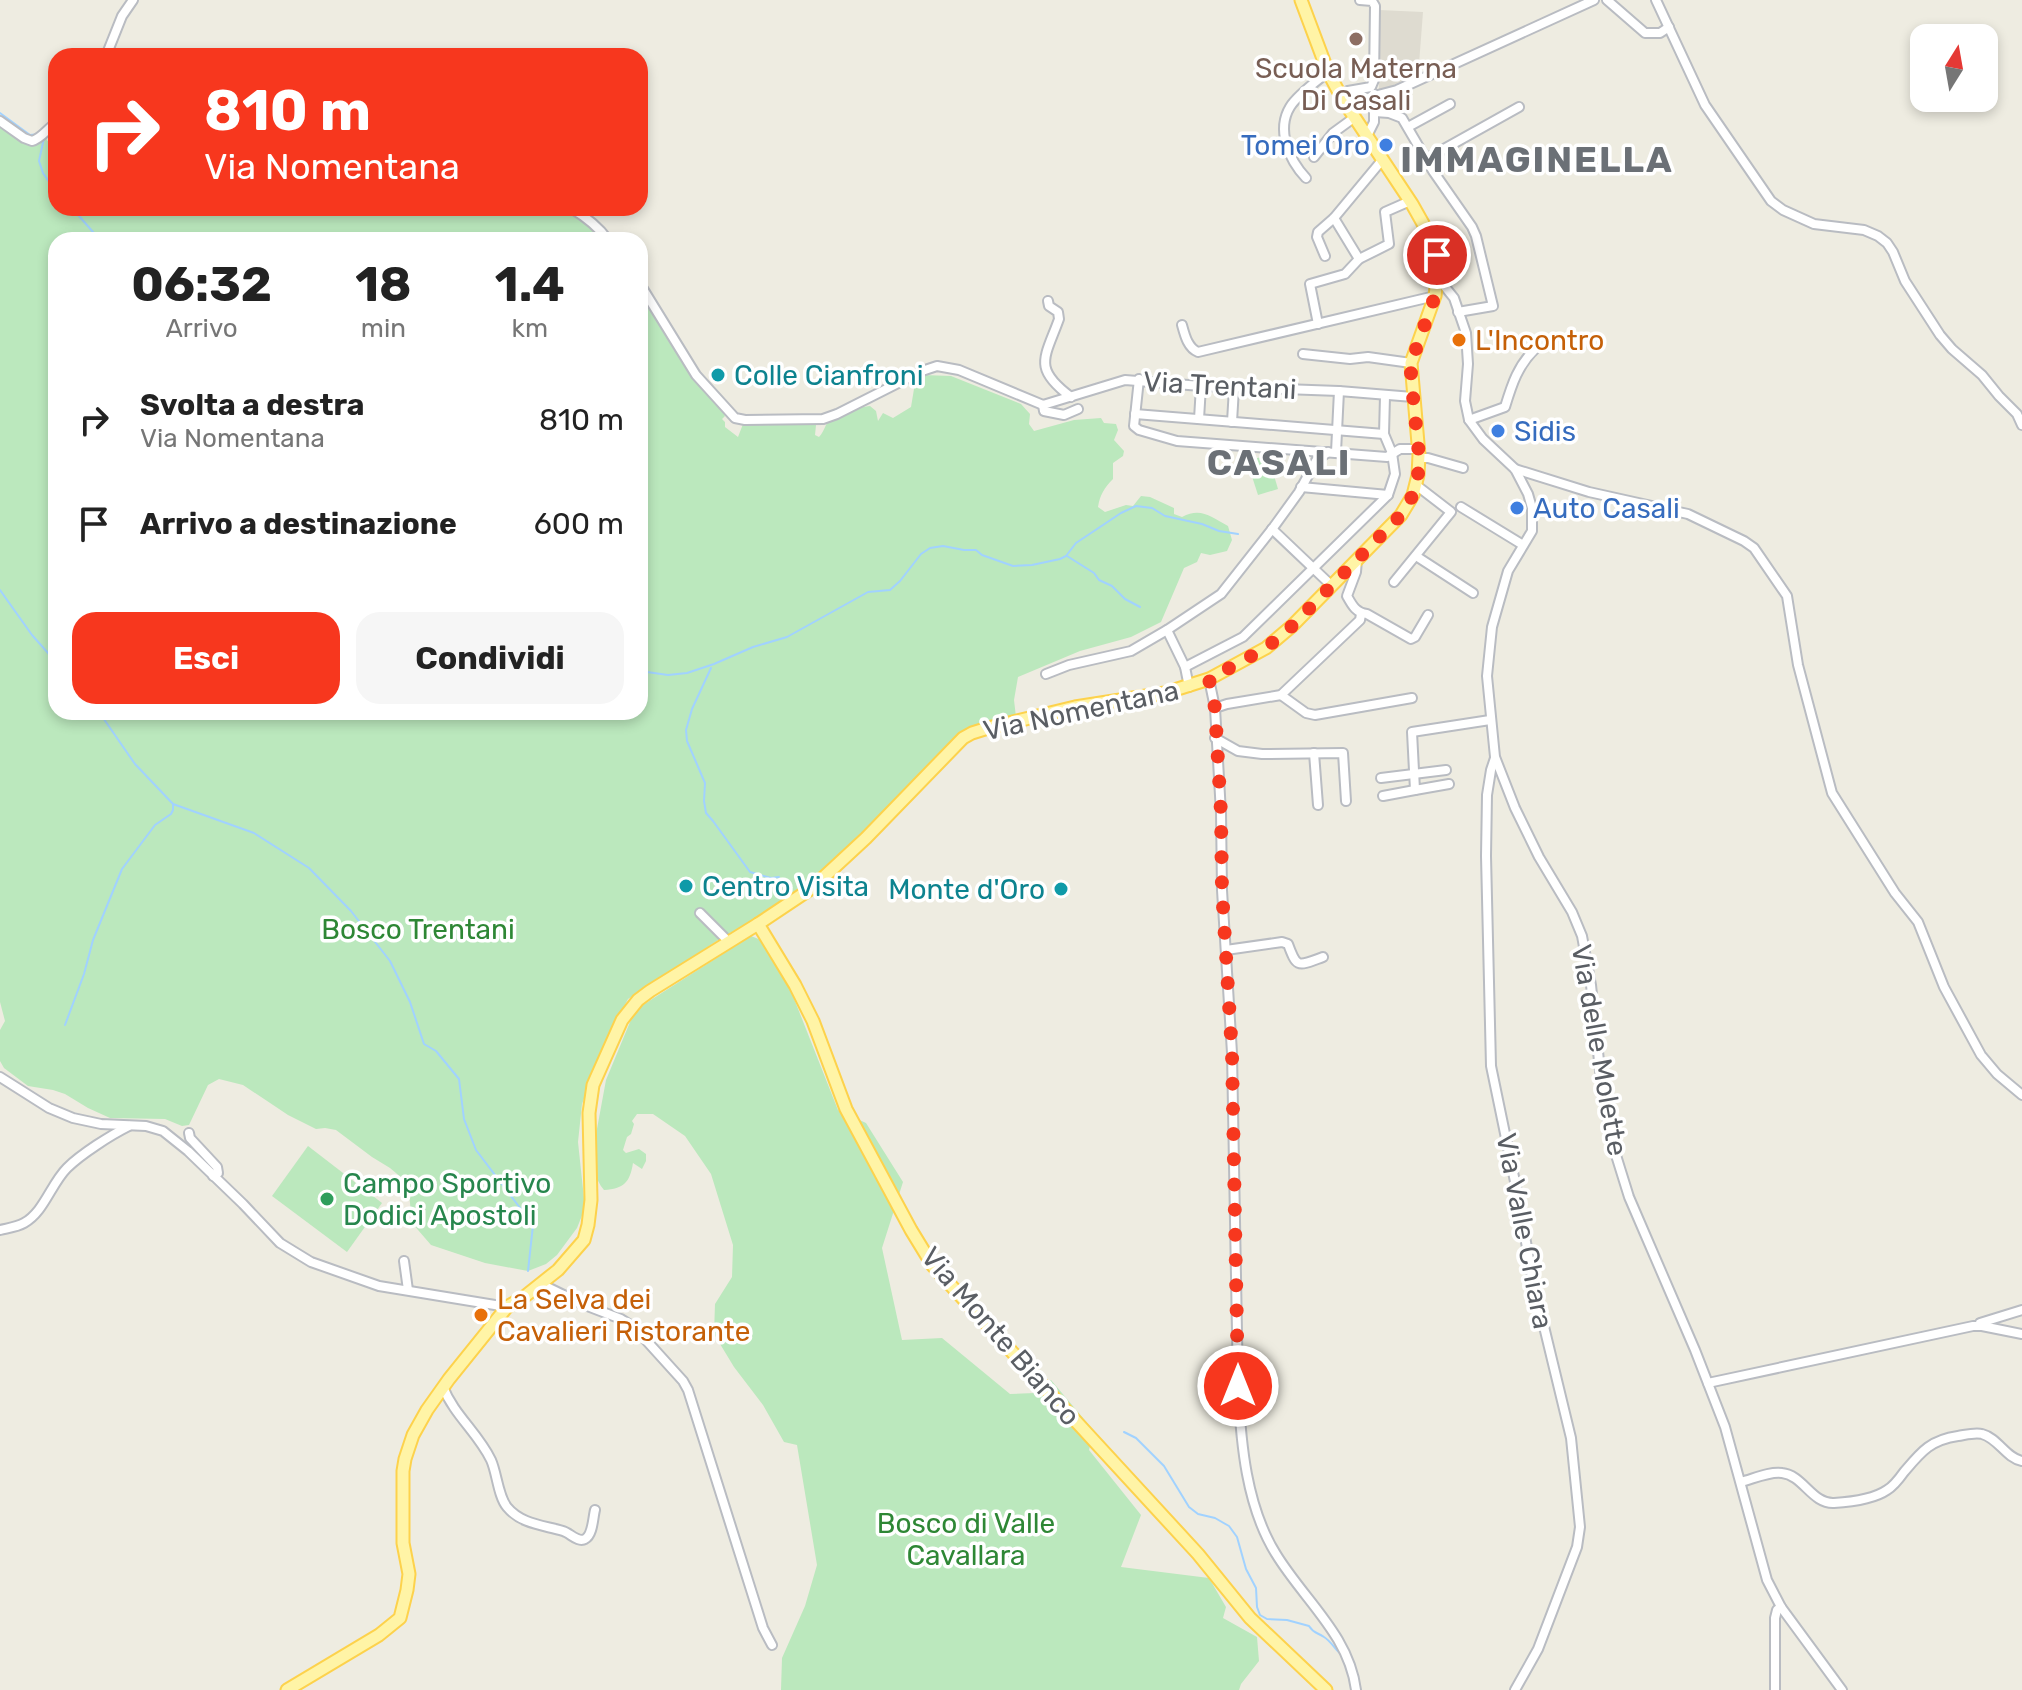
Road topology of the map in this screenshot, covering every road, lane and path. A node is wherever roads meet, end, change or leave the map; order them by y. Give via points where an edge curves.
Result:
1 (133, 0) edge
2 (1360, 0) edge
3 (1594, 0) edge
4 (1607, 0) edge
5 (1656, 0) edge
6 (1303, 3) edge
7 (1669, 27) junction
8 (109, 48) edge
9 (1328, 72) junction
10 (1373, 89) junction
11 (1341, 95) junction
12 (1450, 104) dead end
13 (1519, 107) dead end
14 (1375, 112) junction
15 (1355, 117) junction
16 (0, 121) edge
17 (1408, 127) junction
18 (48, 128) edge
19 (1367, 136) junction
20 (1314, 157) dead end
21 (1383, 159) junction
22 (1426, 159) junction
23 (1306, 178) dead end
24 (1410, 201) junction
25 (584, 216) edge
26 (1334, 218) junction
27 (600, 232) edge
28 (1325, 256) dead end
29 (1359, 259) junction
30 (1437, 277) junction
31 (1435, 296) junction
32 (648, 297) edge
33 (1048, 301) dead end
34 (1458, 312) junction
35 (1318, 324) junction
36 (1182, 325) dead end
37 (1536, 348) dead end
38 (1303, 354) dead end
39 (1411, 363) junction
40 (1139, 379) junction
41 (1201, 386) junction
42 (1234, 388) junction
43 (1339, 391) junction
44 (1385, 396) junction
45 (1071, 397) junction
46 (1413, 397) junction
47 (1043, 405) junction
48 (1078, 409) dead end
49 (1135, 414) junction
50 (1199, 419) junction
51 (1469, 420) junction
52 (1232, 422) junction
53 (2022, 425) edge
54 (1337, 430) junction
55 (1384, 434) junction
56 (1332, 452) junction
57 (1392, 453) junction
58 (1419, 454) junction
59 (1463, 468) dead end
60 (1515, 469) junction
61 (1416, 485) junction
62 (1301, 487) junction
63 (1388, 495) junction
64 (1461, 507) dead end
65 (1272, 529) junction
66 (1523, 545) junction
67 (1416, 556) junction
68 (1358, 558) junction
69 (1315, 569) junction
70 (1394, 582) dead end
71 (1332, 586) junction
72 (1473, 593) dead end
73 (1361, 614) junction
74 (1428, 615) dead end
75 (1167, 630) junction
76 (1185, 667) junction
77 (1046, 674) dead end
78 (1209, 679) junction
79 (1189, 687) junction
80 (1281, 695) junction
81 (1412, 698) dead end
82 (1215, 708) junction
83 (1490, 720) junction
84 (1215, 738) junction
85 (1314, 753) junction
86 (1495, 757) junction
87 (1446, 770) dead end
88 (1413, 774) junction
89 (1381, 778) dead end
90 (1449, 784) dead end
91 (1415, 790) junction
92 (1383, 796) dead end
93 (1346, 801) dead end
94 (1318, 805) dead end
95 (700, 913) dead end
96 (758, 924) junction
97 (729, 942) junction
98 (1226, 950) junction
99 (1323, 957) dead end
100 (0, 1077) edge
101 (2022, 1095) edge
102 (130, 1125) junction
103 (189, 1133) dead end
104 (213, 1176) junction
105 (0, 1230) edge
106 (404, 1261) dead end
107 (541, 1284) junction
108 (408, 1290) junction
109 (507, 1307) junction
110 (2022, 1310) edge
111 (1968, 1327) junction
112 (2022, 1334) edge
113 (1708, 1383) junction
114 (443, 1387) junction
115 (2022, 1461) edge
116 (1741, 1482) junction
117 (595, 1510) dead end
118 (1781, 1607) junction
119 (772, 1645) dead end
120 (287, 1690) edge
121 (1326, 1690) edge
122 (1359, 1690) edge
123 (1515, 1690) edge
124 (1775, 1690) edge
125 (1842, 1690) edge

1 - 8 street
2 - 10 street via 1373,2 1376,8
3 - 10 street via 1397,90
4 - 7 street via 1642,32 1660,33
5 - 7 street
6 - 9 main road, Via Nomentana
7 - 53 street via 1705,105 1771,201 1814,224 1859,229 1884,241 1938,333 1982,375
9 - 11 main road, Via Nomentana
9 - 23 street via 1290,106 1286,118 1289,153
10 - 11 street
10 - 14 street
11 - 15 main road, Via Nomentana
12 - 17 street
13 - 22 street
14 - 17 street via 1397,115
14 - 19 street
15 - 19 main road, Via Nomentana
15 - 20 street
16 - 18 street via 32,141
17 - 22 street
19 - 21 main road, Via Nomentana
21 - 24 main road, Via Nomentana
21 - 26 street
22 - 34 street via 1472,227 1493,306
24 - 29 street via 1385,212 1389,244
24 - 30 main road, Via Nomentana via 1437,255
25 - 27 street
26 - 28 street via 1318,232
26 - 29 street
29 - 35 street via 1345,274 1310,284
30 - 31 main road, Via Nomentana
30 - 34 street
31 - 35 street
31 - 39 main road, Via Nomentana
32 - 47 street via 696,375 735,418 823,419 937,366
33 - 45 street via 1059,319 1044,368
34 - 51 street via 1466,333
35 - 36 street via 1198,352
37 - 51 street via 1516,372 1505,407
38 - 39 street
39 - 46 main road, Via Nomentana
40 - 41 street, Via Trentani
40 - 45 street, Via Trentani
40 - 49 street
41 - 42 street, Via Trentani
41 - 50 street
42 - 43 street, Via Trentani
42 - 52 street
43 - 44 street, Via Trentani
43 - 54 street
44 - 46 street, Via Trentani
44 - 55 street
45 - 47 street, Via Trentani
46 - 58 main road, Via Nomentana
47 - 48 street via 1044,411 1064,415
49 - 50 street
49 - 56 street via 1139,430 1177,441
50 - 52 street
51 - 60 street, Via delle Molette
52 - 54 street
54 - 55 street
54 - 56 street
55 - 57 street
56 - 57 street via 1387,457
56 - 62 street via 1316,461
57 - 58 street via 1400,449
57 - 63 street via 1395,474
58 - 59 street
58 - 61 main road, Via Nomentana
60 - 66 street, Via delle Molette via 1532,508 1532,528
60 - 101 street via 1691,515 1754,548 1787,596 1798,665 1832,793 1918,922 1944,987 1981,1055
61 - 67 street via 1451,512
61 - 68 main road, Via Nomentana via 1401,515
62 - 63 street
62 - 65 street
63 - 69 street
64 - 66 street
65 - 69 street
65 - 75 street via 1221,594
66 - 83 street, Via delle Molette via 1504,579 1492,627
67 - 70 street
67 - 72 street
68 - 71 main road, Via Nomentana
68 - 73 street via 1347,596
69 - 71 street
69 - 76 street via 1243,637
71 - 78 main road, Via Nomentana via 1266,648
73 - 74 street via 1411,639
73 - 80 street
75 - 76 street
75 - 77 street via 1131,651
76 - 79 street
78 - 79 main road, Via Nomentana
78 - 82 street
79 - 96 main road, Via Nomentana via 1075,707 972,733 829,873
80 - 81 street via 1313,715
80 - 82 street
82 - 84 street
83 - 86 street, Via delle Molette
83 - 88 street via 1413,732
84 - 85 street via 1250,753
84 - 98 street
85 - 93 street via 1343,753
85 - 94 street
86 - 113 street, Via delle Molette via 1515,808 1582,936 1615,1152
86 - 123 street, Via Valle Chiara via 1487,795 1486,856 1491,1066 1536,1292 1570,1429 1580,1530 1538,1649
87 - 88 street
88 - 89 street
88 - 91 street
90 - 91 street
91 - 92 street
95 - 97 street
96 - 97 main road, Via Nomentana
96 - 121 main road, Via Monte Bianco via 795,985 846,1109 928,1259 1198,1554 1247,1615
97 - 107 main road, Via Nomentana via 650,991 622,1020 590,1098 587,1232 573,1255
98 - 99 street via 1282,942 1298,963
98 - 122 street via 1239,1415 1245,1460 1256,1510 1275,1552 1343,1645
100 - 102 street via 66,1115 96,1124
102 - 104 street via 163,1131
102 - 105 street via 67,1168 28,1220
103 - 104 street via 217,1167
104 - 108 street via 295,1254 369,1283
106 - 108 street
107 - 109 main road, Via Nomentana
107 - 119 street via 626,1321 683,1381
108 - 109 street
109 - 114 main road, Via Nomentana
110 - 111 street
111 - 112 street
111 - 113 street
113 - 116 street, Via delle Molette
114 - 117 street via 490,1459 512,1512 583,1540
114 - 120 main road, Via Nomentana via 416,1429 405,1459 403,1530 409,1574 402,1614 379,1635
115 - 116 street via 1978,1434 1935,1441 1890,1488 1865,1498 1825,1502 1782,1472
116 - 118 street, Via delle Molette via 1767,1580
118 - 124 street via 1775,1618
118 - 125 street, Via delle Molette

